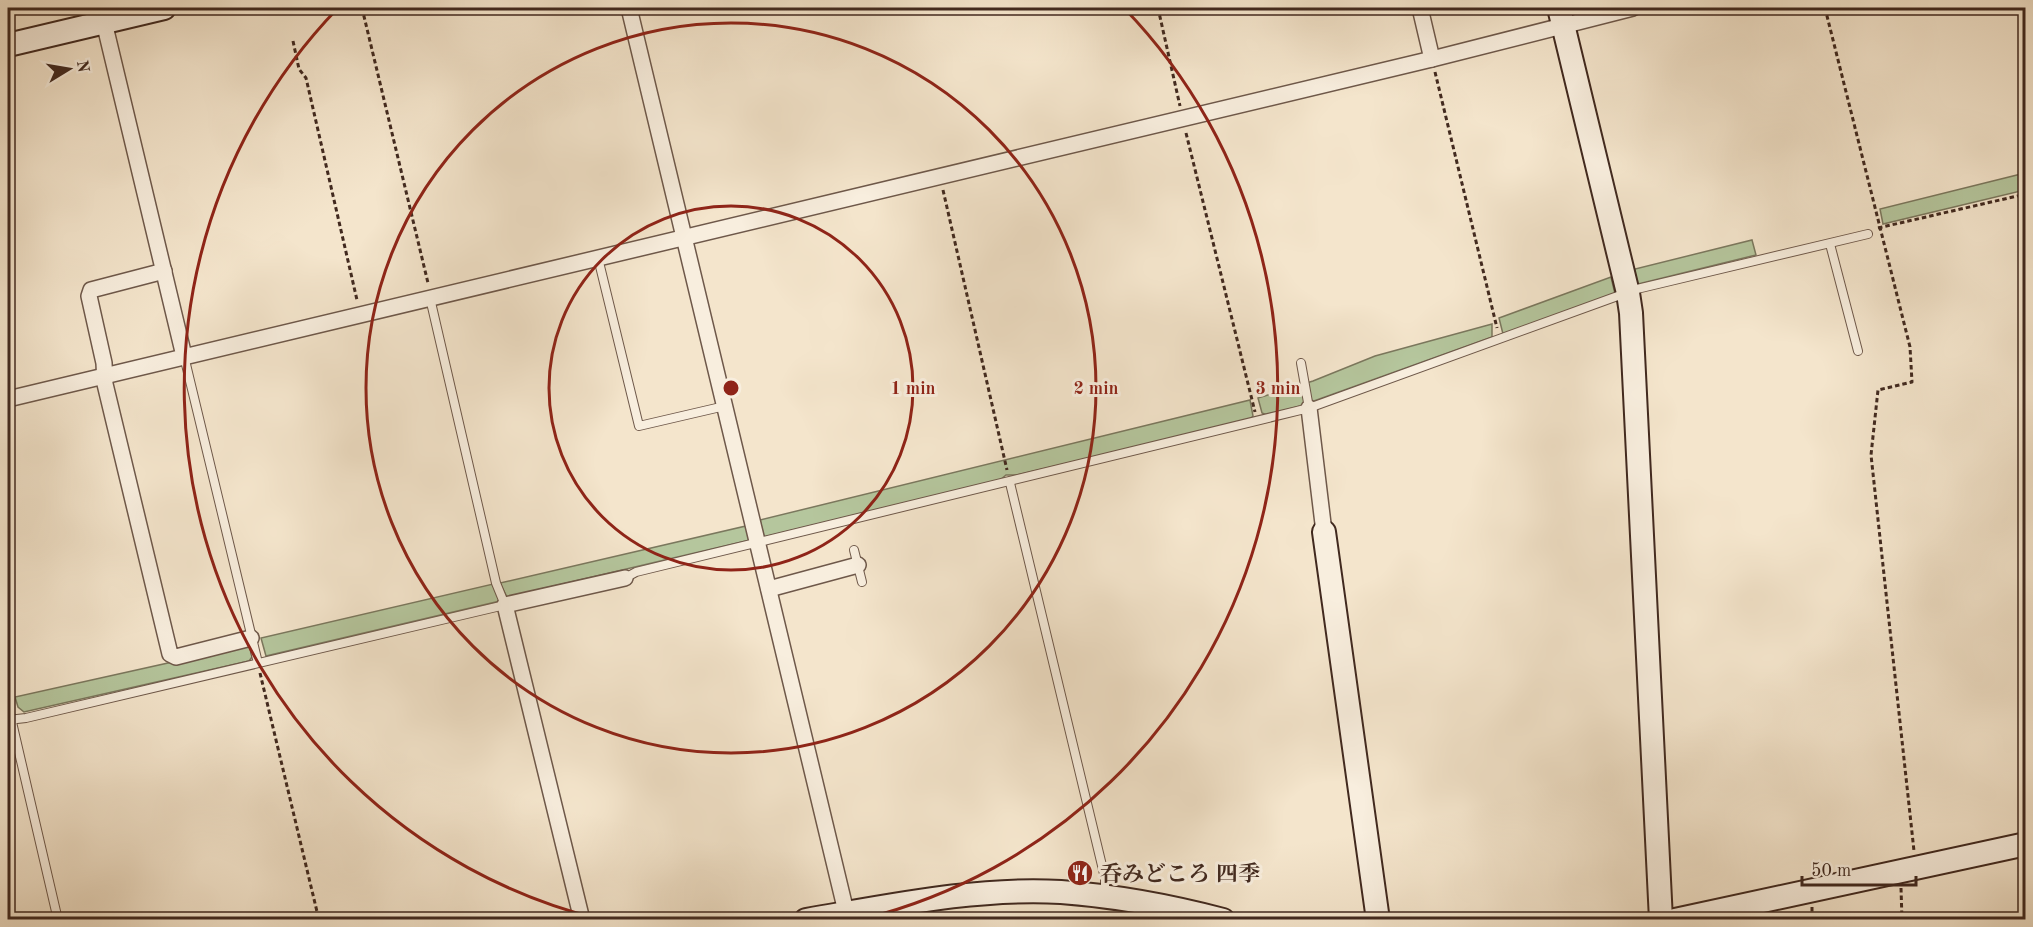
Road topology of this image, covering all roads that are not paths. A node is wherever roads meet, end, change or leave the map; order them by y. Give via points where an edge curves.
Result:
1 (164, 8) edge
2 (629, 8) edge
3 (1420, 8) edge
4 (1633, 8) edge
5 (1561, 16) edge
6 (104, 18) junction
7 (8, 45) edge
8 (1432, 59) junction
9 (1868, 234) road end
10 (685, 236) junction
11 (1830, 244) junction
12 (598, 256) junction
13 (164, 271) junction
14 (1628, 293) junction
15 (430, 297) junction
16 (1858, 351) dead end
17 (184, 356) junction
18 (1300, 363) dead end
19 (104, 375) junction
20 (8, 399) edge
21 (726, 406) junction
22 (1309, 408) junction
23 (1010, 483) junction
24 (1324, 532) joint
25 (758, 544) junction
26 (856, 558) joint
27 (625, 578) joint
28 (862, 582) dead end
29 (769, 589) junction
30 (505, 605) junction
31 (251, 638) junction
32 (258, 663) junction
33 (8, 705) edge
34 (9, 720) edge
35 (2025, 844) edge
36 (1105, 896) junction
37 (847, 916) edge
38 (58, 920) edge
39 (582, 920) edge
40 (806, 920) edge
41 (1223, 920) edge
42 (1378, 920) edge
43 (1661, 920) edge
44 (1675, 920) edge

1 - 6 street
2 - 10 street
3 - 8 street
4 - 5 street
5 - 8 street
5 - 14 street
6 - 7 street
6 - 13 street
8 - 10 street
9 - 11 lane
10 - 12 street
10 - 21 street
11 - 14 lane
11 - 16 lane
12 - 15 street
12 - 21 lane via 639,426
13 - 17 street
13 - 19 street via 91,290
14 - 22 lane
14 - 43 street
15 - 17 street
15 - 30 lane via 496,583
17 - 19 street
17 - 31 lane
18 - 22 lane
19 - 20 street
19 - 31 street via 170,654 176,657
21 - 25 street
22 - 23 lane
22 - 24 street
23 - 25 lane
23 - 36 lane via 1105,878
24 - 42 street
25 - 27 lane via 636,572
25 - 29 street
26 - 28 lane
26 - 29 street
27 - 30 street
29 - 37 street
30 - 32 lane
30 - 39 street
31 - 32 lane
32 - 34 lane
33 - 34 lane
34 - 38 lane
35 - 44 street
36 - 37 street via 1005,893
36 - 41 street
37 - 40 street

